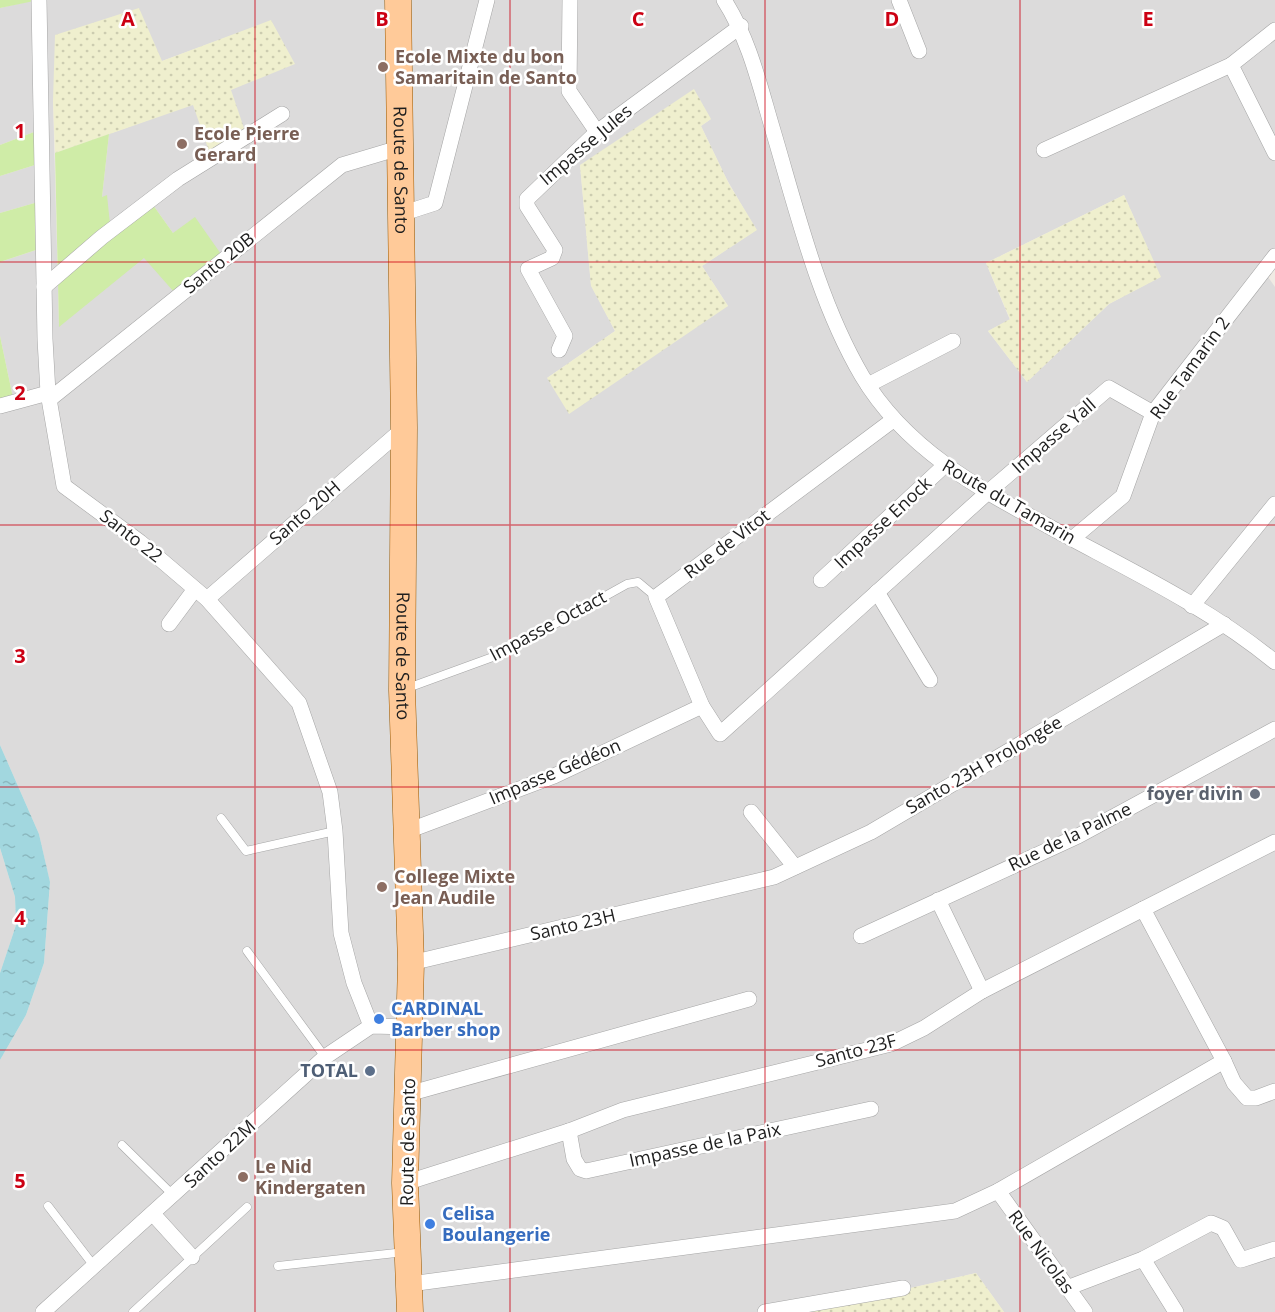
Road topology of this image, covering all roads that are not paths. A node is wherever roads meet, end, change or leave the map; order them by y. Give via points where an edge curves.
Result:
1 (39, 0) edge
2 (398, 0) edge
3 (487, 0) edge
4 (570, 0) edge
5 (724, 0) edge
6 (899, 0) edge
7 (741, 26) junction
8 (1275, 30) edge
9 (919, 51) dead end
10 (1231, 65) junction
11 (282, 114) dead end
12 (597, 132) junction
13 (399, 148) junction
14 (1044, 150) dead end
15 (1275, 153) edge
16 (401, 214) junction
17 (1275, 256) edge
18 (44, 286) junction
19 (953, 341) dead end
20 (559, 350) dead end
21 (868, 385) junction
22 (49, 396) junction
23 (0, 406) edge
24 (1153, 413) junction
25 (893, 420) junction
26 (404, 428) junction
27 (944, 466) junction
28 (987, 493) junction
29 (1275, 504) edge
30 (1072, 540) junction
31 (821, 580) dead end
32 (877, 592) junction
33 (201, 594) junction
34 (656, 597) junction
35 (1192, 606) junction
36 (169, 624) dead end
37 (1224, 624) junction
38 (1272, 653) edge
39 (930, 680) dead end
40 (402, 690) junction
41 (702, 706) junction
42 (1275, 729) edge
43 (751, 812) dead end
44 (221, 818) dead end
45 (335, 831) junction
46 (405, 832) junction
47 (1275, 842) edge
48 (795, 867) junction
49 (736, 887) joint
50 (938, 900) junction
51 (1143, 909) junction
52 (861, 936) dead end
53 (247, 951) dead end
54 (411, 963) junction
55 (982, 991) junction
56 (748, 999) dead end
57 (371, 1026) junction
58 (410, 1027) junction
59 (325, 1057) junction
60 (1224, 1061) junction
61 (1275, 1091) edge
62 (408, 1094) junction
63 (871, 1109) dead end
64 (569, 1131) junction
65 (122, 1145) dead end
66 (405, 1183) junction
67 (998, 1191) junction
68 (174, 1196) junction
69 (48, 1206) dead end
70 (247, 1208) dead end
71 (154, 1215) junction
72 (1275, 1249) edge
73 (408, 1252) junction
74 (192, 1257) junction
75 (1143, 1259) junction
76 (94, 1266) junction
77 (278, 1266) dead end
78 (410, 1284) junction
79 (903, 1288) dead end
80 (1066, 1288) junction
81 (43, 1312) edge
82 (133, 1312) edge
83 (410, 1312) edge
84 (765, 1312) edge
85 (1084, 1312) edge
86 (1176, 1312) edge

1 - 18 street, Santo 22
2 - 13 main road, Route de Santo
3 - 16 street via 435,203
4 - 12 street via 569,91
5 - 7 street, Route du Tamarin
6 - 9 street
7 - 12 street, Impasse Jules
7 - 21 street, Route du Tamarin via 800,222 835,320
8 - 10 street
10 - 14 street
10 - 15 street
11 - 18 street via 178,179
12 - 20 street, Impasse Jules via 527,199 527,206 555,250 552,258 528,269 565,336
13 - 16 main road, Route de Santo
13 - 22 street, Santo 20B via 342,165
16 - 26 main road, Route de Santo
17 - 24 street, Rue Tamarin 2
18 - 22 street, Santo 22
19 - 21 street
21 - 25 street, Route du Tamarin
22 - 23 street
22 - 33 street, Santo 22 via 64,486 140,542
24 - 28 street, Impasse Yall via 1109,388
24 - 30 street, Rue Tamarin 2 via 1123,496
25 - 27 street, Route du Tamarin
25 - 34 street, Rue de Vitot
26 - 33 street, Santo 20H
26 - 40 main road, Route de Santo
27 - 28 street, Route du Tamarin
27 - 31 street, Impasse Enock
28 - 30 street, Route du Tamarin
28 - 32 street
29 - 35 street
30 - 35 street, Route du Tamarin
32 - 39 street
32 - 41 street via 720,734
33 - 36 street, Santo 20H
33 - 45 street, Santo 22 via 299,703 330,792
34 - 40 lane, Impasse Octact via 638,582 627,584 501,654
34 - 41 street
35 - 37 street, Route du Tamarin
37 - 38 street, Route du Tamarin
37 - 48 street, Santo 23H Prolongée via 871,832
40 - 46 main road, Route de Santo
41 - 46 street, Impasse Gédéon via 554,776
42 - 50 street, Rue de la Palme via 1078,836
43 - 48 street
44 - 45 lane via 246,851
45 - 57 street, Santo 22 via 341,933
46 - 54 main road, Route de Santo
47 - 51 street, Santo 23F
48 - 49 street, Santo 23H Prolongée
49 - 54 street, Santo 23H
50 - 52 street, Rue de la Palme
50 - 55 street
51 - 55 street, Santo 23F
51 - 60 street
53 - 59 lane
54 - 58 main road, Route de Santo
55 - 64 street, Santo 23F via 891,1044 623,1110
56 - 62 street
57 - 58 street
57 - 59 street, Santo 22M
58 - 62 main road, Route de Santo
59 - 68 street, Santo 22M
60 - 61 street via 1234,1083 1247,1098
60 - 67 street
62 - 66 main road, Route de Santo
63 - 64 street, Impasse de la Paix via 586,1171 574,1159
64 - 66 street, Santo 23F
65 - 68 lane
66 - 73 main road, Route de Santo
67 - 78 street via 955,1211
67 - 80 street, Rue Nicolas
68 - 71 street, Santo 22M
69 - 76 lane
70 - 74 lane
71 - 74 street
71 - 76 street, Santo 22M
72 - 75 street via 1241,1260 1223,1228 1211,1223
73 - 77 lane
73 - 78 main road, Route de Santo
74 - 82 lane
75 - 80 street
75 - 86 street
76 - 81 street, Santo 22M
78 - 83 main road, Route de Santo
79 - 84 street
80 - 85 street, Rue Nicolas

